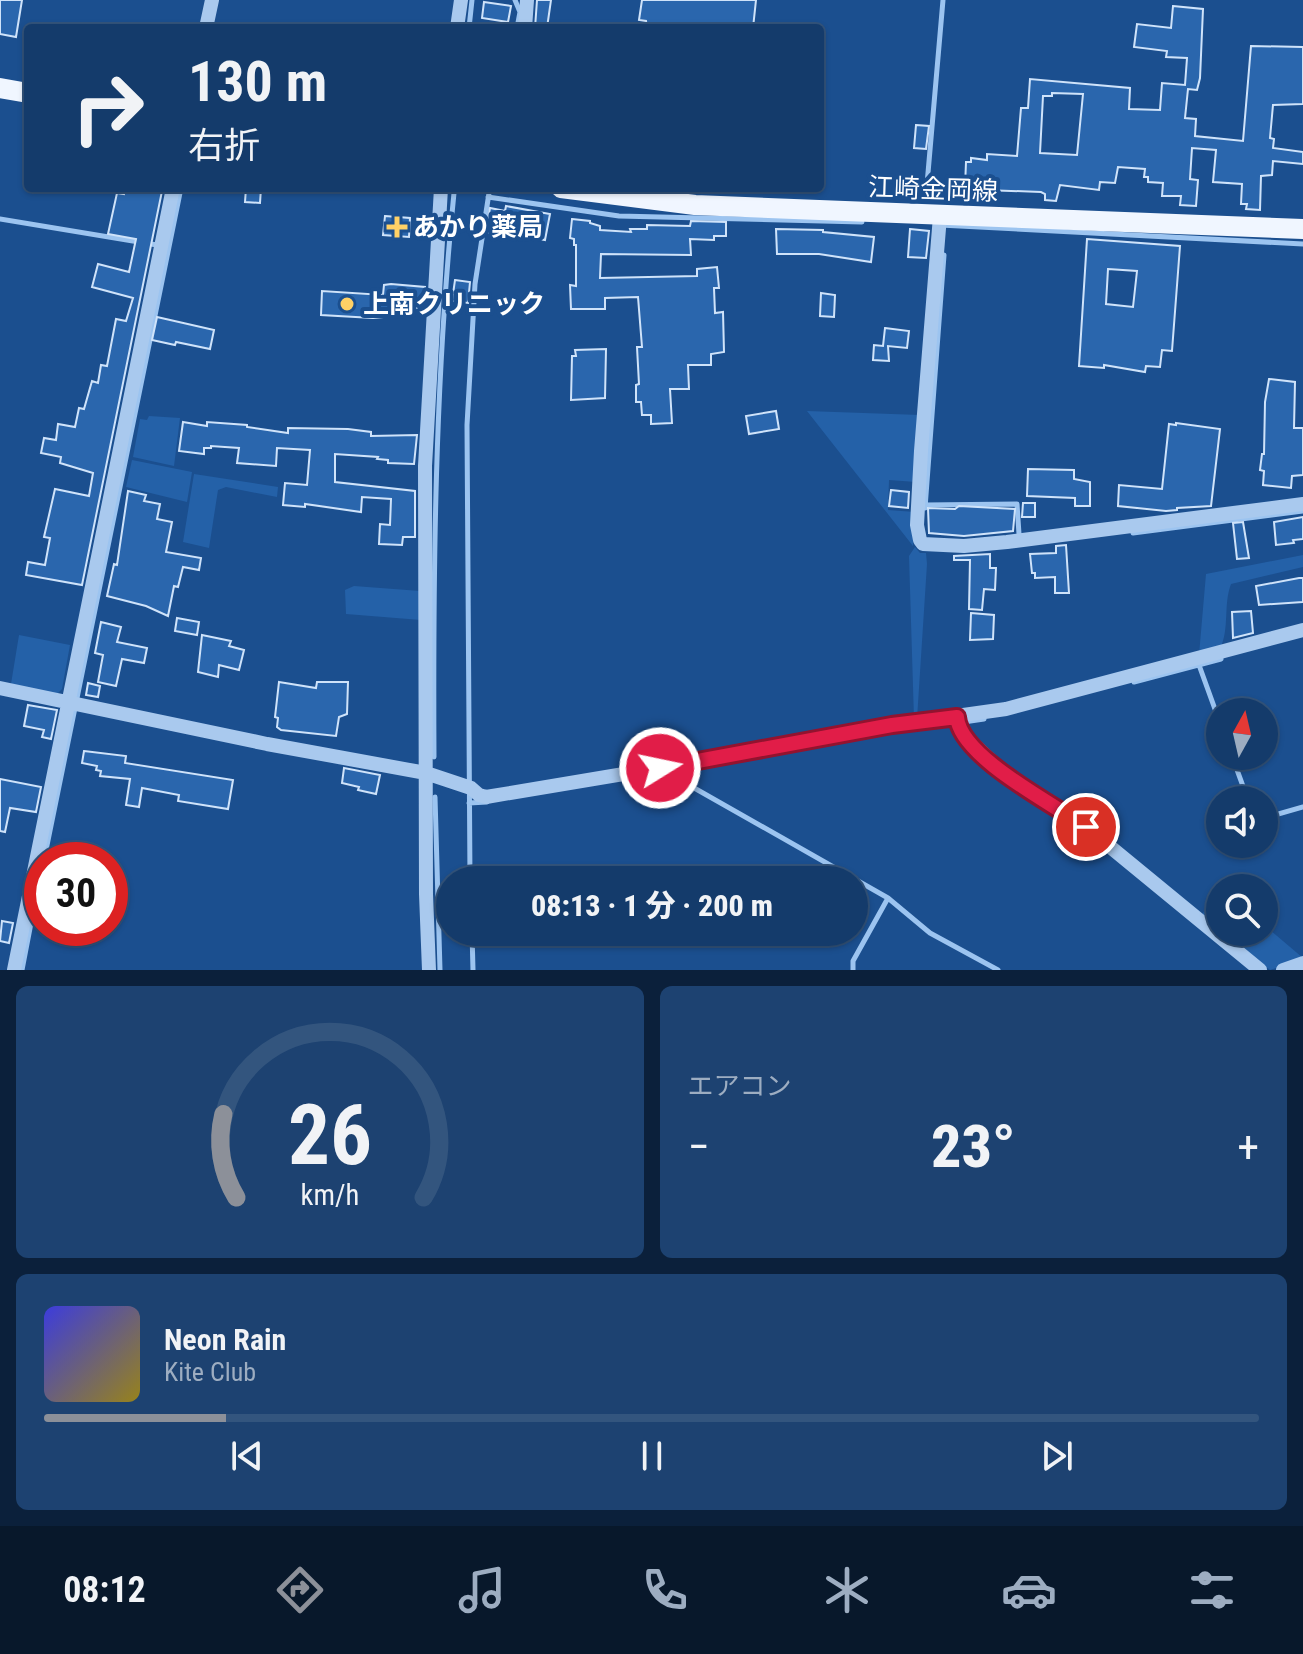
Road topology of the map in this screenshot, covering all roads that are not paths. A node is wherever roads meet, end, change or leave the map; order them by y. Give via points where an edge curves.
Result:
1 (212, 0) edge
2 (461, 0) edge
3 (527, 0) edge
4 (207, 24) edge
5 (458, 24) edge
6 (525, 24) edge
7 (0, 88) edge
8 (24, 92) edge
9 (172, 192) edge
10 (441, 192) edge
11 (593, 192) edge
12 (939, 222) junction
13 (1303, 229) edge
14 (1303, 504) edge
15 (1303, 630) edge
16 (0, 688) edge
17 (73, 702) junction
18 (958, 722) junction
19 (426, 773) junction
20 (1303, 963) edge
21 (14, 970) edge
22 (429, 970) edge
23 (1260, 970) edge
24 (1283, 970) edge

1 - 4 street
2 - 5 street
3 - 6 street
7 - 8 main road
9 - 17 street
10 - 19 street via 425,466
11 - 12 main road, 江崎金岡線 via 695,205
12 - 13 main road, 江崎金岡線
12 - 14 street via 917,525 923,544 1007,542
15 - 18 street
16 - 17 street
17 - 19 street
17 - 21 street
18 - 19 street via 892,725 486,797
18 - 23 street via 992,763 1020,786 1086,827
19 - 22 street
20 - 24 street

